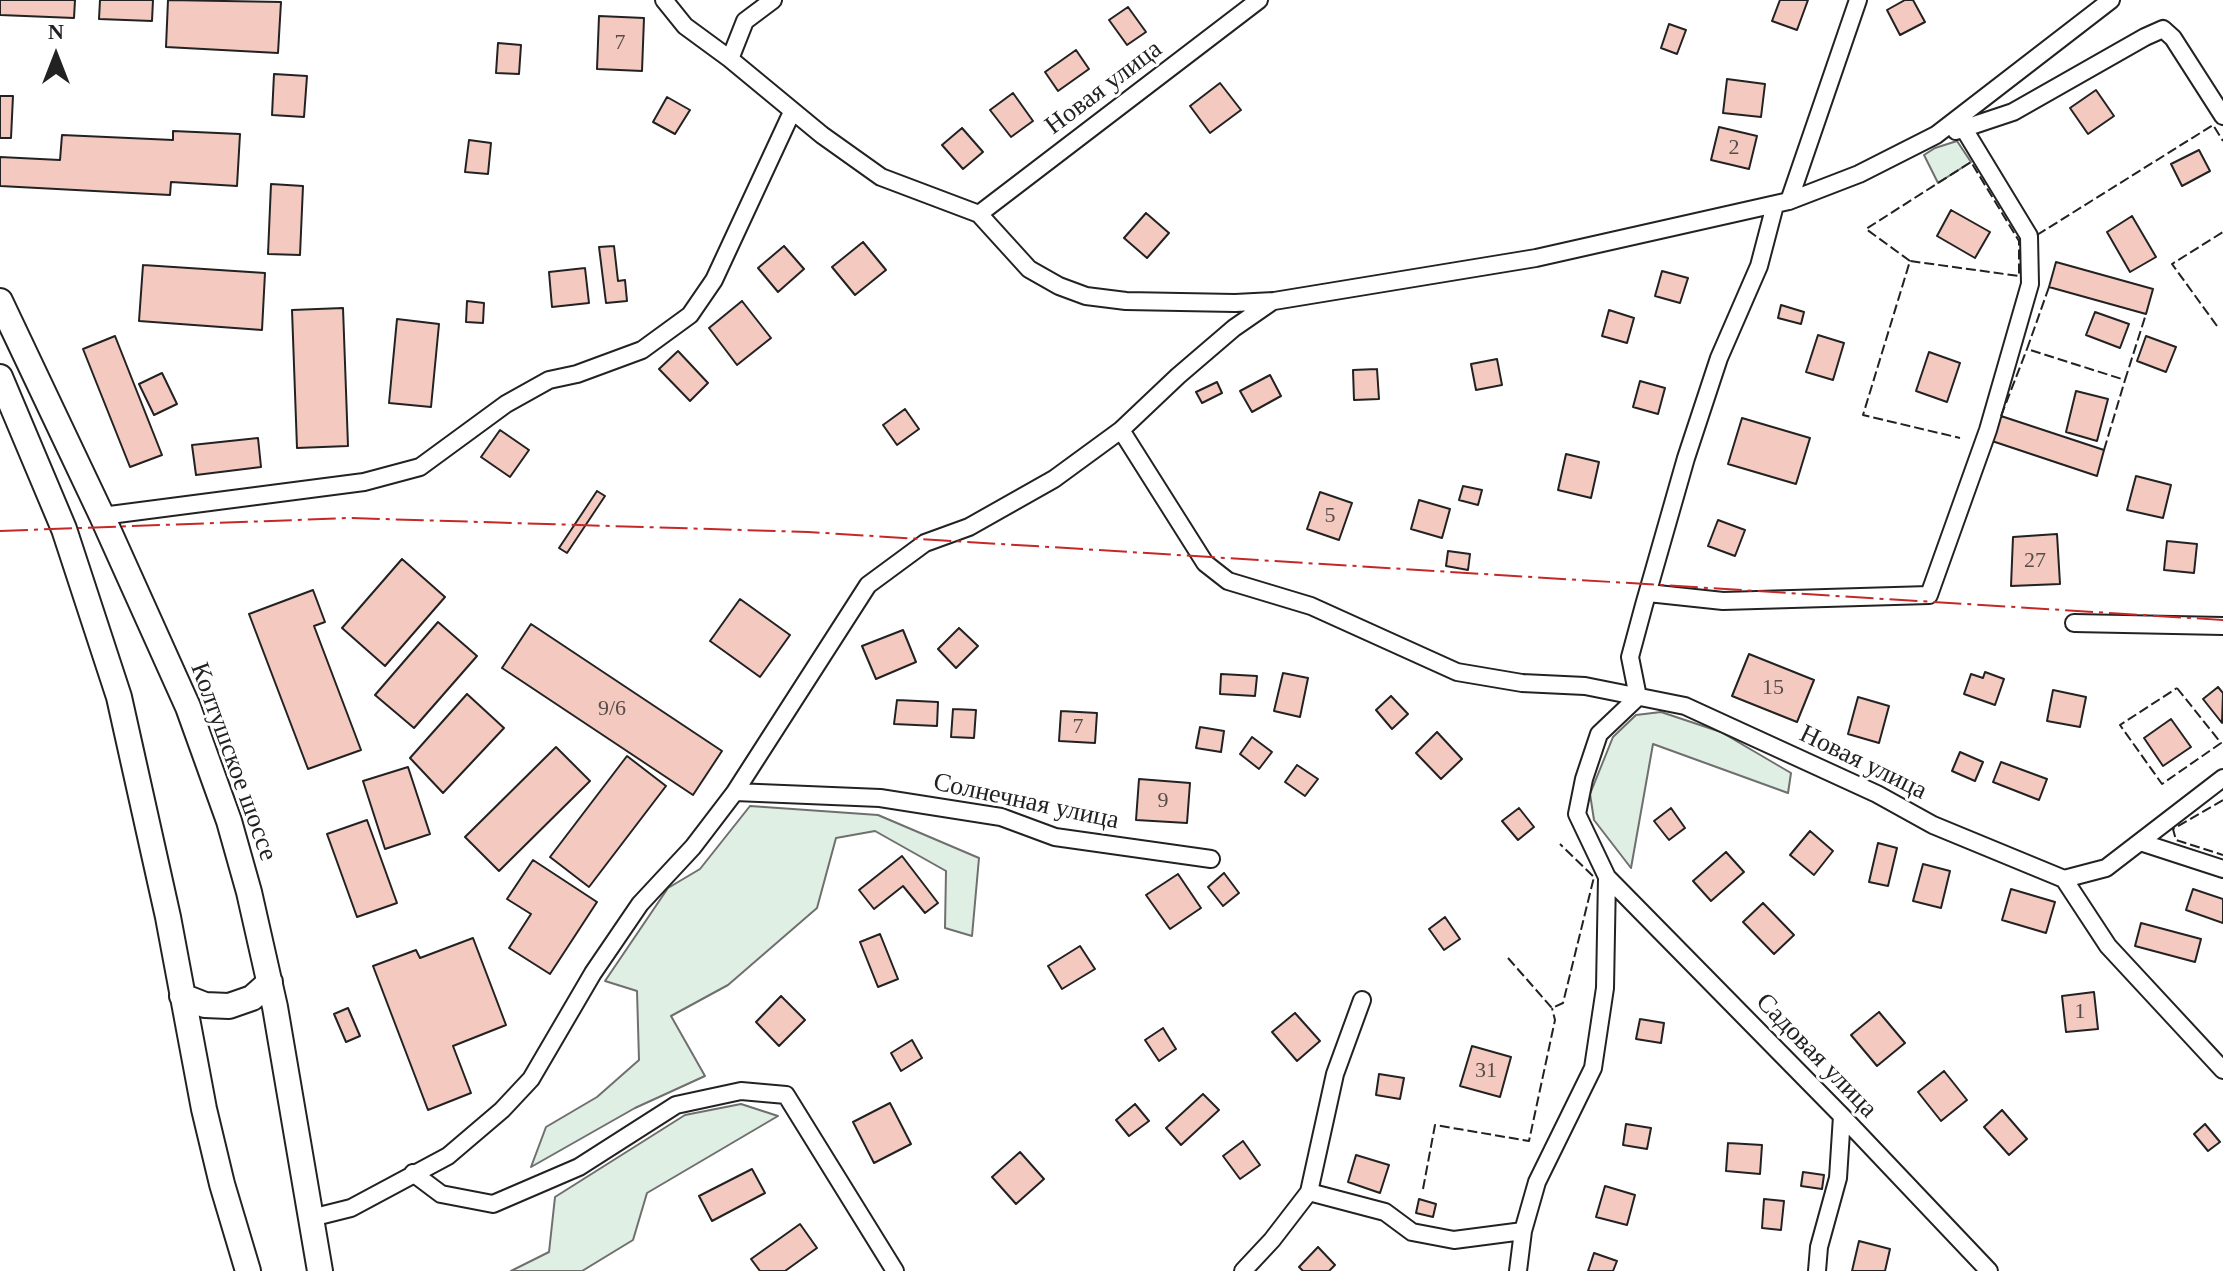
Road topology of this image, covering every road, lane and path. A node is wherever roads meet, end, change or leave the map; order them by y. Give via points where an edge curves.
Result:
1 (664, 0) edge
2 (773, 0) edge
3 (1259, 0) edge
4 (1858, 0) edge
5 (2111, 0) edge
6 (730, 59) junction
7 (792, 112) junction
8 (2223, 116) edge
9 (1964, 129) junction
10 (1936, 135) junction
11 (1782, 203) junction
12 (979, 214) junction
13 (0, 301) edge
14 (1274, 301) junction
15 (0, 377) edge
16 (1121, 430) junction
17 (102, 516) junction
18 (1648, 593) junction
19 (2074, 623) dead end
20 (2223, 626) edge
21 (1638, 697) junction
22 (2223, 778) edge
23 (735, 792) junction
24 (2140, 842) junction
25 (1211, 859) dead end
26 (2223, 869) edge
27 (1607, 877) junction
28 (2064, 879) junction
29 (270, 982) junction
30 (182, 996) junction
31 (1362, 1000) dead end
32 (2223, 1070) edge
33 (1842, 1116) junction
34 (413, 1173) junction
35 (1309, 1192) junction
36 (311, 1218) junction
37 (1523, 1231) junction
38 (248, 1271) edge
39 (320, 1271) edge
40 (895, 1271) edge
41 (1243, 1271) edge
42 (1518, 1271) edge
43 (1817, 1271) edge
44 (1989, 1271) edge

1 - 6 street via 685,26
2 - 6 street via 745,21
3 - 12 street, Новая улица
4 - 11 street
5 - 10 street
6 - 7 street
7 - 12 street via 881,177
7 - 17 street via 714,280 690,315 642,350 549,380 506,404 420,467 350,484
8 - 9 street via 2163,29 2013,112
9 - 10 street
9 - 18 street via 2029,236 2030,284 1988,430 1929,595 1723,601
10 - 11 street via 1859,174
11 - 14 street via 1536,258
11 - 18 street via 1719,358
12 - 14 street via 1029,269 1086,296
13 - 17 main road, Колтушское шоссе
14 - 16 street via 1234,328
15 - 30 main road via 64,529 119,697
16 - 21 street, Новая улица via 1205,563 1228,581 1311,606 1457,672
16 - 23 street via 1054,479 969,527 925,543 868,585
17 - 29 main road, Колтушское шоссе via 188,707 215,781
18 - 21 street via 1630,657
19 - 20 street
21 - 27 street via 1599,734 1577,814
21 - 28 street, Новая улица via 1685,706 1933,825
22 - 24 street
23 - 25 street, Солнечная улица via 880,798 1001,817 1055,837
23 - 34 street via 640,904 531,1079 448,1156
24 - 26 street
24 - 28 street via 2106,868
27 - 33 street, Садовая улица
27 - 37 street via 1605,988 1593,1068 1537,1182
28 - 32 street via 2108,946
29 - 30 main road via 252,998 229,1006 205,1005
29 - 36 main road, Колтушское шоссе
30 - 38 main road via 222,1184
31 - 35 street via 1335,1074
33 - 43 street via 1838,1178
33 - 44 street, Садовая улица
34 - 36 street via 351,1208
34 - 40 street via 441,1194 493,1204 579,1167 676,1105 741,1091 786,1095
35 - 37 street via 1385,1212 1412,1232 1454,1240
35 - 41 street
36 - 39 main road, Колтушское шоссе
37 - 42 street

